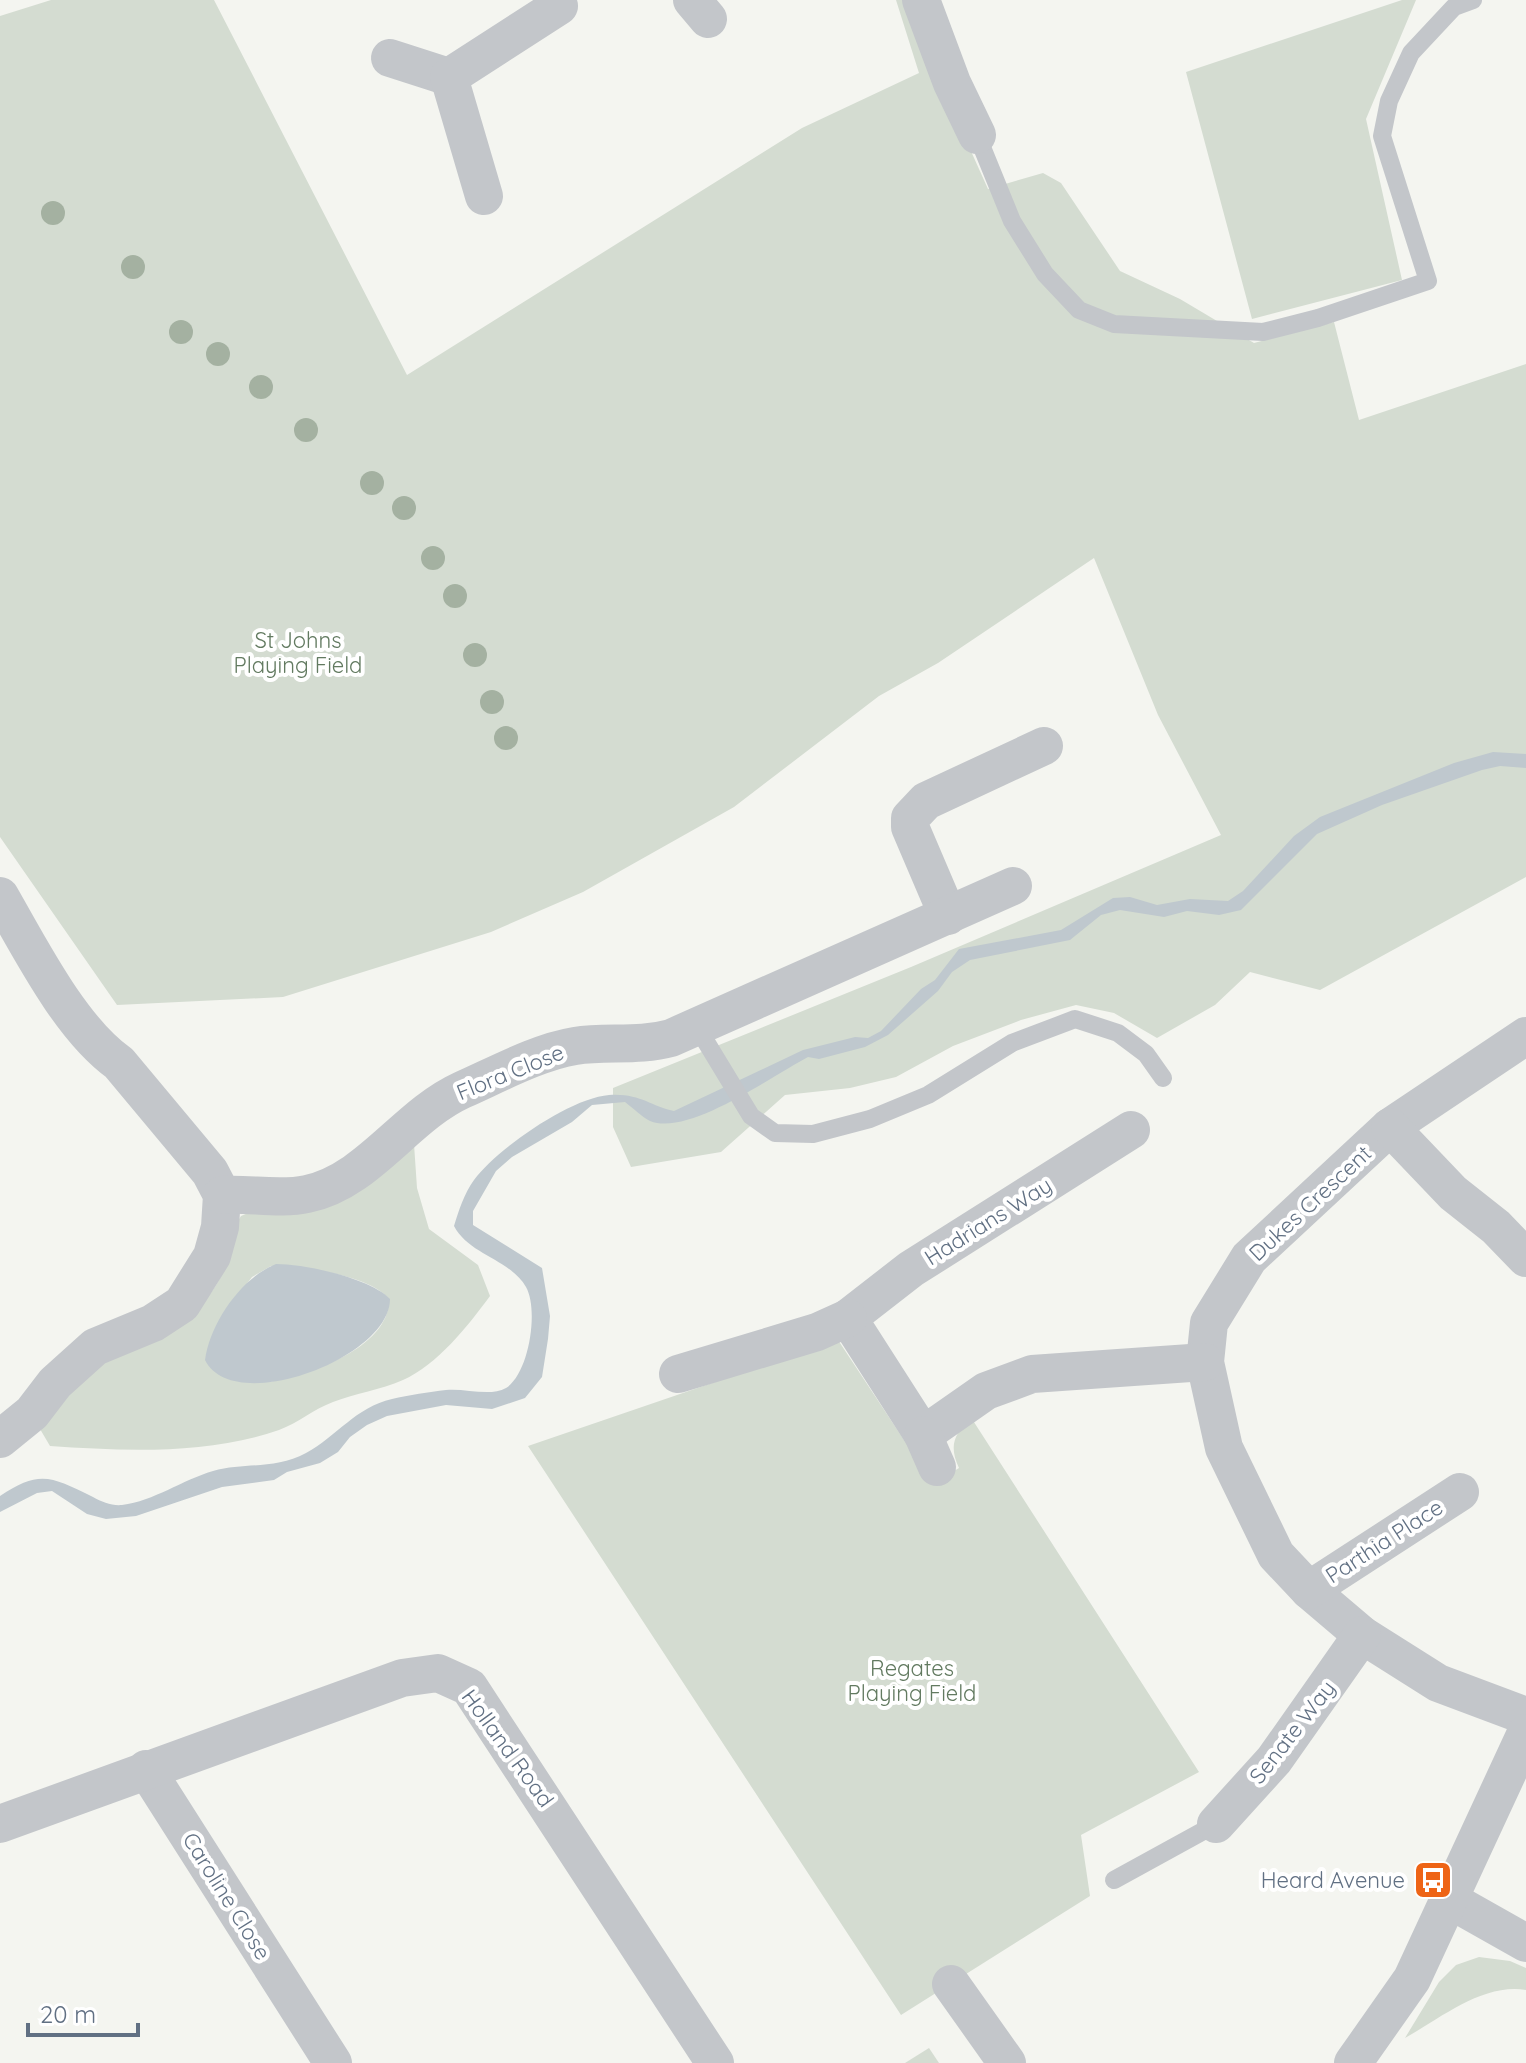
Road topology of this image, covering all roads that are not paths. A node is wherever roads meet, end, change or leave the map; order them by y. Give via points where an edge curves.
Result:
1 (921, 0) edge
2 (1473, 0) edge
3 (563, 2) edge
4 (390, 58) dead end
5 (449, 77) junction
6 (977, 135) joint
7 (484, 196) dead end
8 (1044, 746) dead end
9 (1013, 886) dead end
10 (0, 896) edge
11 (948, 916) junction
12 (697, 1027) junction
13 (1526, 1036) edge
14 (1163, 1078) dead end
15 (1390, 1127) junction
16 (1131, 1130) dead end
17 (222, 1195) junction
18 (1526, 1258) edge
19 (848, 1318) junction
20 (1205, 1362) junction
21 (678, 1374) dead end
22 (0, 1439) edge
23 (1460, 1492) dead end
24 (1309, 1590) junction
25 (1362, 1635) junction
26 (1526, 1716) edge
27 (1526, 1733) edge
28 (146, 1769) junction
29 (0, 1824) edge
30 (1216, 1824) joint
31 (1114, 1880) dead end
32 (1448, 1899) junction
33 (1526, 1943) edge
34 (951, 1984) dead end
35 (333, 2063) edge
36 (715, 2063) edge
37 (1007, 2063) edge
38 (1353, 2063) edge

1 - 6 street
2 - 6 lane via 1454,7 1411,53 1389,101 1382,136 1428,281 1318,318 1263,332 1114,324 1079,310 1045,274 1012,221
3 - 5 street
4 - 5 street
5 - 7 street
8 - 11 street via 926,801 910,818
9 - 11 street, Flora Close
10 - 17 street via 72,1013 210,1172
11 - 12 street, Flora Close
12 - 14 lane via 751,1116 775,1133 813,1134 870,1119 928,1095 1012,1043 1075,1019 1118,1033 1146,1054
12 - 17 street, Flora Close via 648,1044 559,1050 462,1090 420,1117 358,1170 326,1188 304,1195
13 - 15 street, Dukes Crescent
15 - 18 street
15 - 20 street, Dukes Crescent via 1249,1258 1209,1323
16 - 19 street, Hadrians Way via 911,1269
17 - 22 street via 212,1256 182,1304 153,1323 95,1347
19 - 20 street via 930,1451 986,1391 1032,1374
19 - 21 street, Hadrians Way
20 - 24 street, Dukes Crescent via 1224,1448 1240,1487 1276,1555
23 - 24 street, Parthia Place
24 - 25 street, Dukes Crescent
25 - 26 street, Dukes Crescent via 1438,1683
25 - 30 street, Senate Way via 1274,1760
27 - 32 street
28 - 29 street, Holland Road
28 - 35 street, Caroline Close
28 - 36 street, Holland Road via 402,1678 438,1673 469,1687
30 - 31 lane
32 - 33 street
32 - 38 street via 1412,1979
34 - 37 street

